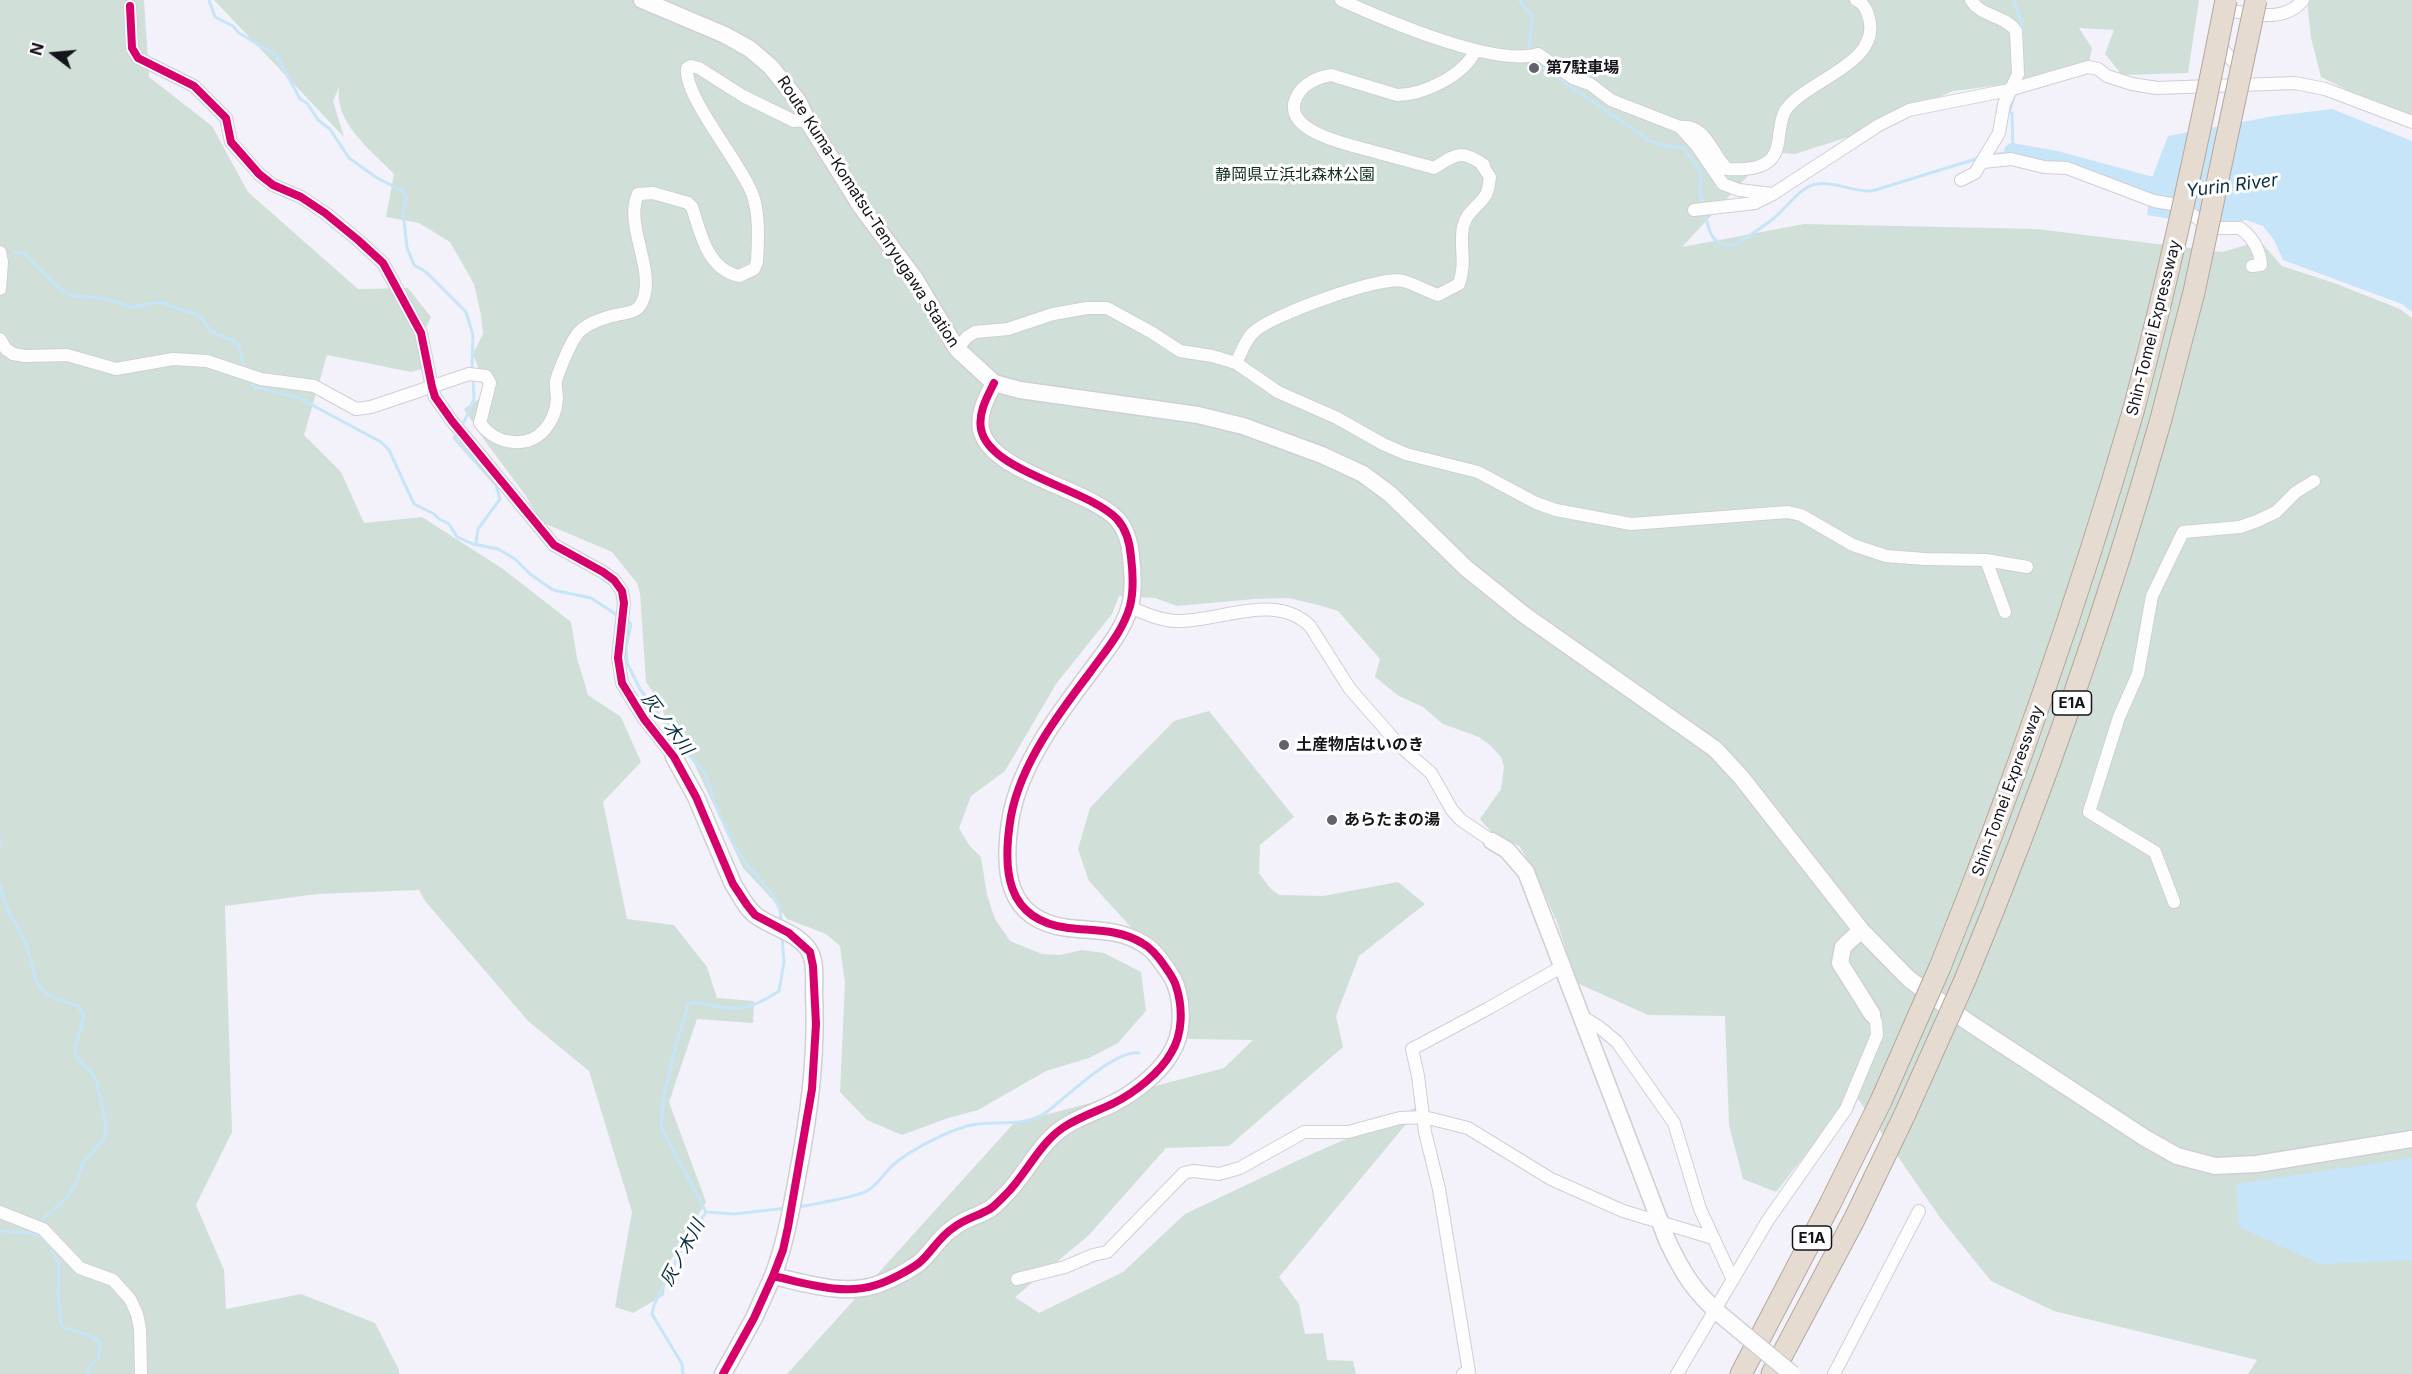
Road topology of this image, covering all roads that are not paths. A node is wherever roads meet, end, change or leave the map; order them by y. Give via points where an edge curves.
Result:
1 (642, 0) edge
2 (1341, 0) edge
3 (1856, 0) edge
4 (1971, 0) edge
5 (2226, 0) edge
6 (2256, 0) edge
7 (2303, 0) edge
8 (130, 6) dead end
9 (1475, 51) junction
10 (2253, 83) junction
11 (2013, 89) junction
12 (807, 120) junction
13 (2412, 122) edge
14 (1680, 126) junction
15 (1985, 158) junction
16 (1961, 180) dead end
17 (1773, 194) junction
18 (1701, 208) dead end
19 (0, 252) edge
20 (2252, 266) dead end
21 (0, 289) edge
22 (0, 339) edge
23 (957, 349) junction
24 (1236, 363) junction
25 (994, 383) junction
26 (432, 387) junction
27 (2314, 481) dead end
28 (1986, 560) junction
29 (2027, 567) dead end
30 (1130, 607) junction
31 (2005, 612) dead end
32 (674, 757) joint
33 (1492, 841) joint
34 (2174, 902) dead end
35 (1861, 930) junction
36 (1563, 966) junction
37 (1872, 1014) joint
38 (1582, 1017) junction
39 (1424, 1117) junction
40 (2412, 1139) edge
41 (1919, 1211) dead end
42 (0, 1212) edge
43 (1660, 1222) junction
44 (1713, 1238) junction
45 (773, 1275) junction
46 (1017, 1280) dead end
47 (1733, 1280) junction
48 (1717, 1312) junction
49 (141, 1374) edge
50 (723, 1374) edge
51 (1463, 1374) edge
52 (1677, 1374) edge
53 (1741, 1374) edge
54 (1772, 1374) edge
55 (1792, 1374) edge
56 (1834, 1374) edge

1 - 12 street, Route Kuma-Komatsu-Tenryugawa Station via 699,22 750,49 783,81
2 - 9 street
3 - 14 street via 1864,5 1869,16 1870,37 1853,61 1813,86 1786,111 1770,160 1746,170 1727,169 1701,132 1691,125
4 - 11 street via 1976,8 2016,31 2018,74
5 - 53 highway, Shin-Tomei Expressway / E1A, bridge via 2166,287 2133,412 2099,528 2017,772 1940,967 1881,1101
6 - 54 highway, Shin-Tomei Expressway / E1A, bridge via 2194,292 2129,532 2092,646 2011,868 1965,980 1854,1220
7 - 10 street via 2296,8 2273,16 2225,10 2212,19 2209,34
8 - 26 street via 132,48 138,58 194,86 226,118 231,142 260,174 325,213 383,263 421,333
9 - 14 street via 1529,57 1538,54 1611,100
9 - 24 street via 1464,68 1408,95 1331,75 1302,88 1293,108 1297,119 1308,129 1327,138 1434,168 1456,154 1484,165 1490,177 1488,189 1467,215 1463,228 1464,262 1459,284 1438,295 1402,280 1360,286 1262,325 1252,332
10 - 11 street via 2157,88 2132,84 2088,67
10 - 13 street via 2295,83 2325,89
11 - 15 street via 1999,133
11 - 17 street via 1909,110 1879,125
12 - 23 street, Route Kuma-Komatsu-Tenryugawa Station via 862,208 915,279
12 - 26 street via 794,121 743,96 699,68 687,68 686,75 701,109 734,157 752,193 758,215 754,269 739,276 717,267 688,203 653,193 638,194 635,216 646,291 641,305 630,314 594,322 578,333 555,384 554,415 537,438 525,443 496,438 486,432 480,423 490,383 486,376 474,373
14 - 17 street via 1723,184
15 - 16 street via 1975,173
15 - 20 street via 2067,168 2154,201 2178,205 2212,228 2240,228 2260,255 2261,265
17 - 18 street via 1755,203
19 - 21 street
22 - 26 street via 13,354 67,355 116,369 173,359 207,362 276,381 314,386 356,409
23 - 24 street via 975,332 1008,329 1053,314 1107,308 1180,351
23 - 25 street, Route Kuma-Komatsu-Tenryugawa Station
24 - 28 street via 1278,392 1383,444 1406,454 1478,472 1510,491 1556,510 1631,524 1788,512 1801,515 1853,545 1886,556
25 - 30 street via 981,416 985,440 1020,469 1085,499 1118,520 1131,556
25 - 35 street, Route Kuma-Komatsu-Tenryugawa Station via 1226,421 1363,474 1523,614 1715,748
26 - 32 street via 452,421 554,545 603,572 622,591 618,658 622,683
27 - 34 street via 2276,512 2257,521 2240,527 2183,532 2152,596 2138,674 2119,717 2089,812 2156,852
28 - 29 street
28 - 31 street
30 - 33 street via 1172,621 1276,611 1303,619 1350,689 1400,746 1431,773 1452,810
30 - 45 street via 1118,633 1053,725 1020,787 1008,851 1010,885 1029,914 1047,923 1126,935 1145,944 1159,958 1175,982 1181,1007 1179,1036 1171,1054 1157,1071 1119,1101 1063,1127 990,1209 948,1231 920,1262 875,1286 847,1290
32 - 45 street via 696,797 733,884 755,915 789,933 810,952 813,966 812,1089 783,1250
33 - 36 street via 1507,850 1527,872
35 - 37 street via 1843,947 1840,963
35 - 40 street, Route Kuma-Komatsu-Tenryugawa Station via 1917,985 2176,1156 2215,1166 2257,1164
36 - 38 street
36 - 39 street via 1412,1048
37 - 47 street via 1877,1035 1846,1109 1785,1194
38 - 43 street
38 - 44 street via 1617,1042 1674,1123 1691,1183
39 - 43 street via 1468,1128 1551,1179 1623,1211
39 - 46 street via 1400,1118 1348,1132 1304,1132 1240,1168 1218,1174 1184,1173 1107,1252
39 - 51 street via 1469,1372
41 - 56 street
42 - 49 street via 43,1229 80,1268 113,1280 130,1299 140,1329
43 - 44 street
43 - 48 street via 1688,1282
44 - 47 street
45 - 50 street
47 - 48 street
48 - 52 street
48 - 55 street, bridge

